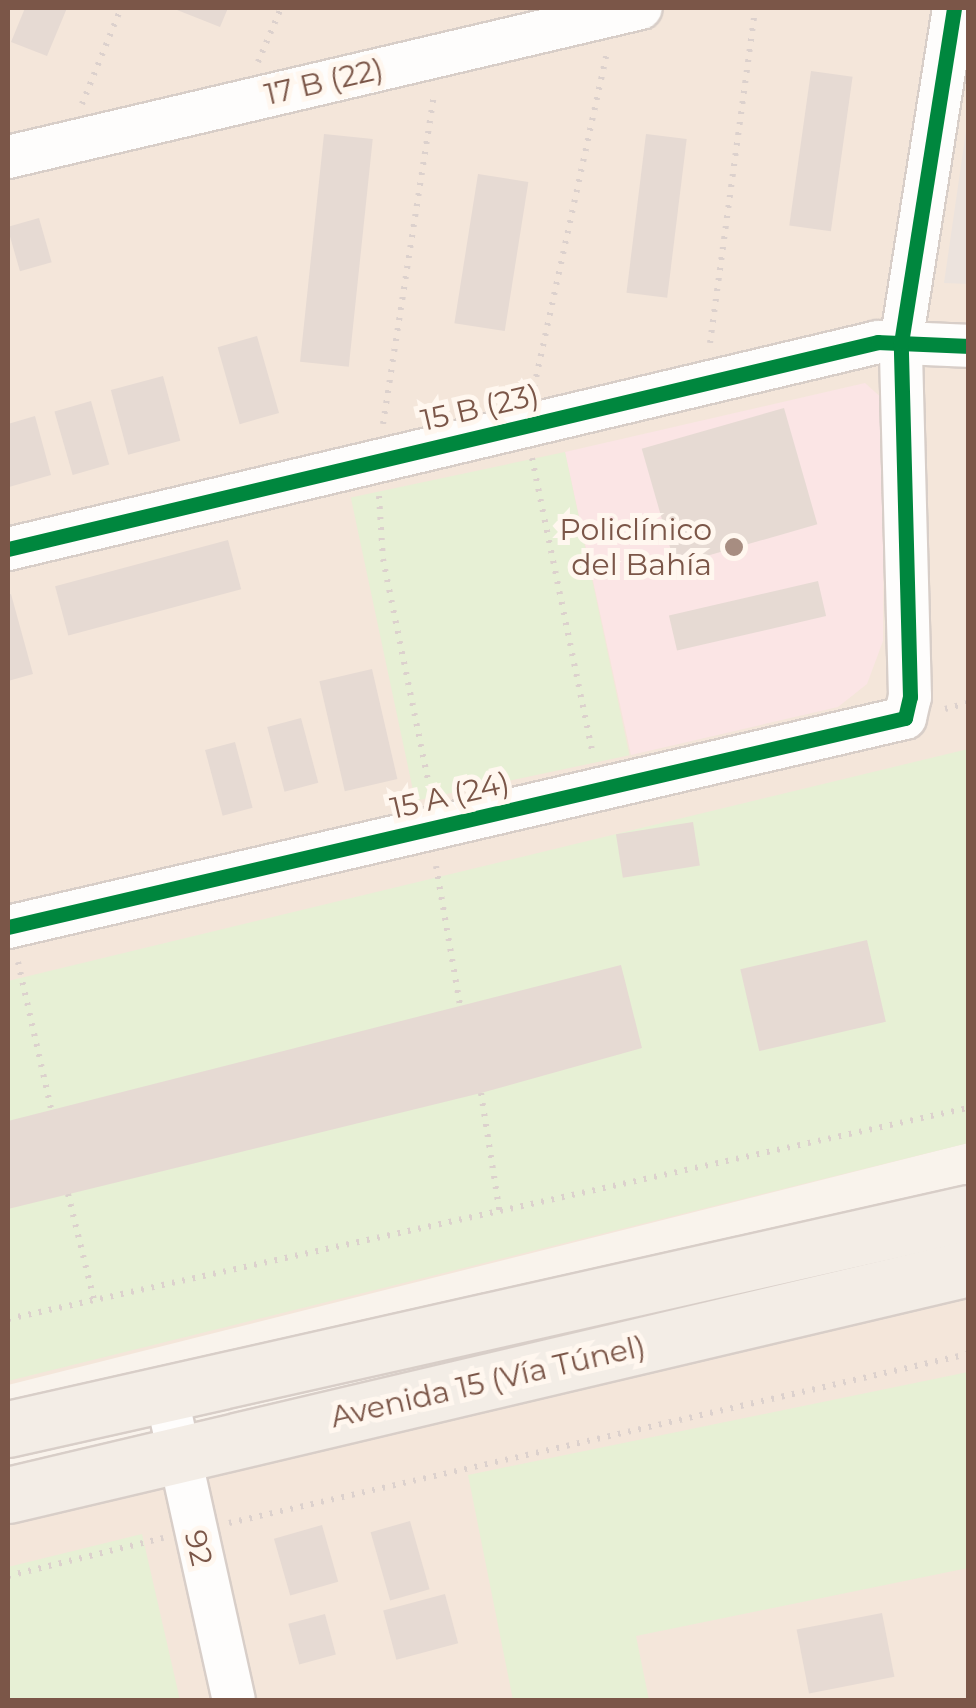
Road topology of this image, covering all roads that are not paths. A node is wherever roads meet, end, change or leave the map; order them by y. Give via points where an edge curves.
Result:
1 (641, 8) edge
2 (940, 11) edge
3 (8, 157) edge
4 (902, 343) junction
5 (968, 346) edge
6 (8, 549) edge
7 (8, 927) edge
8 (968, 1213) edge
9 (968, 1268) edge
10 (166, 1394) junction
11 (8, 1429) edge
12 (176, 1456) junction
13 (8, 1495) edge
14 (234, 1700) edge

1 - 3 street, 17 B (22)
2 - 4 street
4 - 5 street, 15 B (23)
4 - 6 street, 15 B (23) via 878,342
4 - 7 street, 15 A (24) via 910,697 905,718
8 - 10 main road, Avenida 15 (Vía Túnel)
9 - 12 main road, Avenida 15 (Vía Túnel)
10 - 11 main road, Avenida 15 (Vía Túnel)
10 - 12 street, 92
12 - 13 main road, Avenida 15 (Vía Túnel)
12 - 14 street, 92

